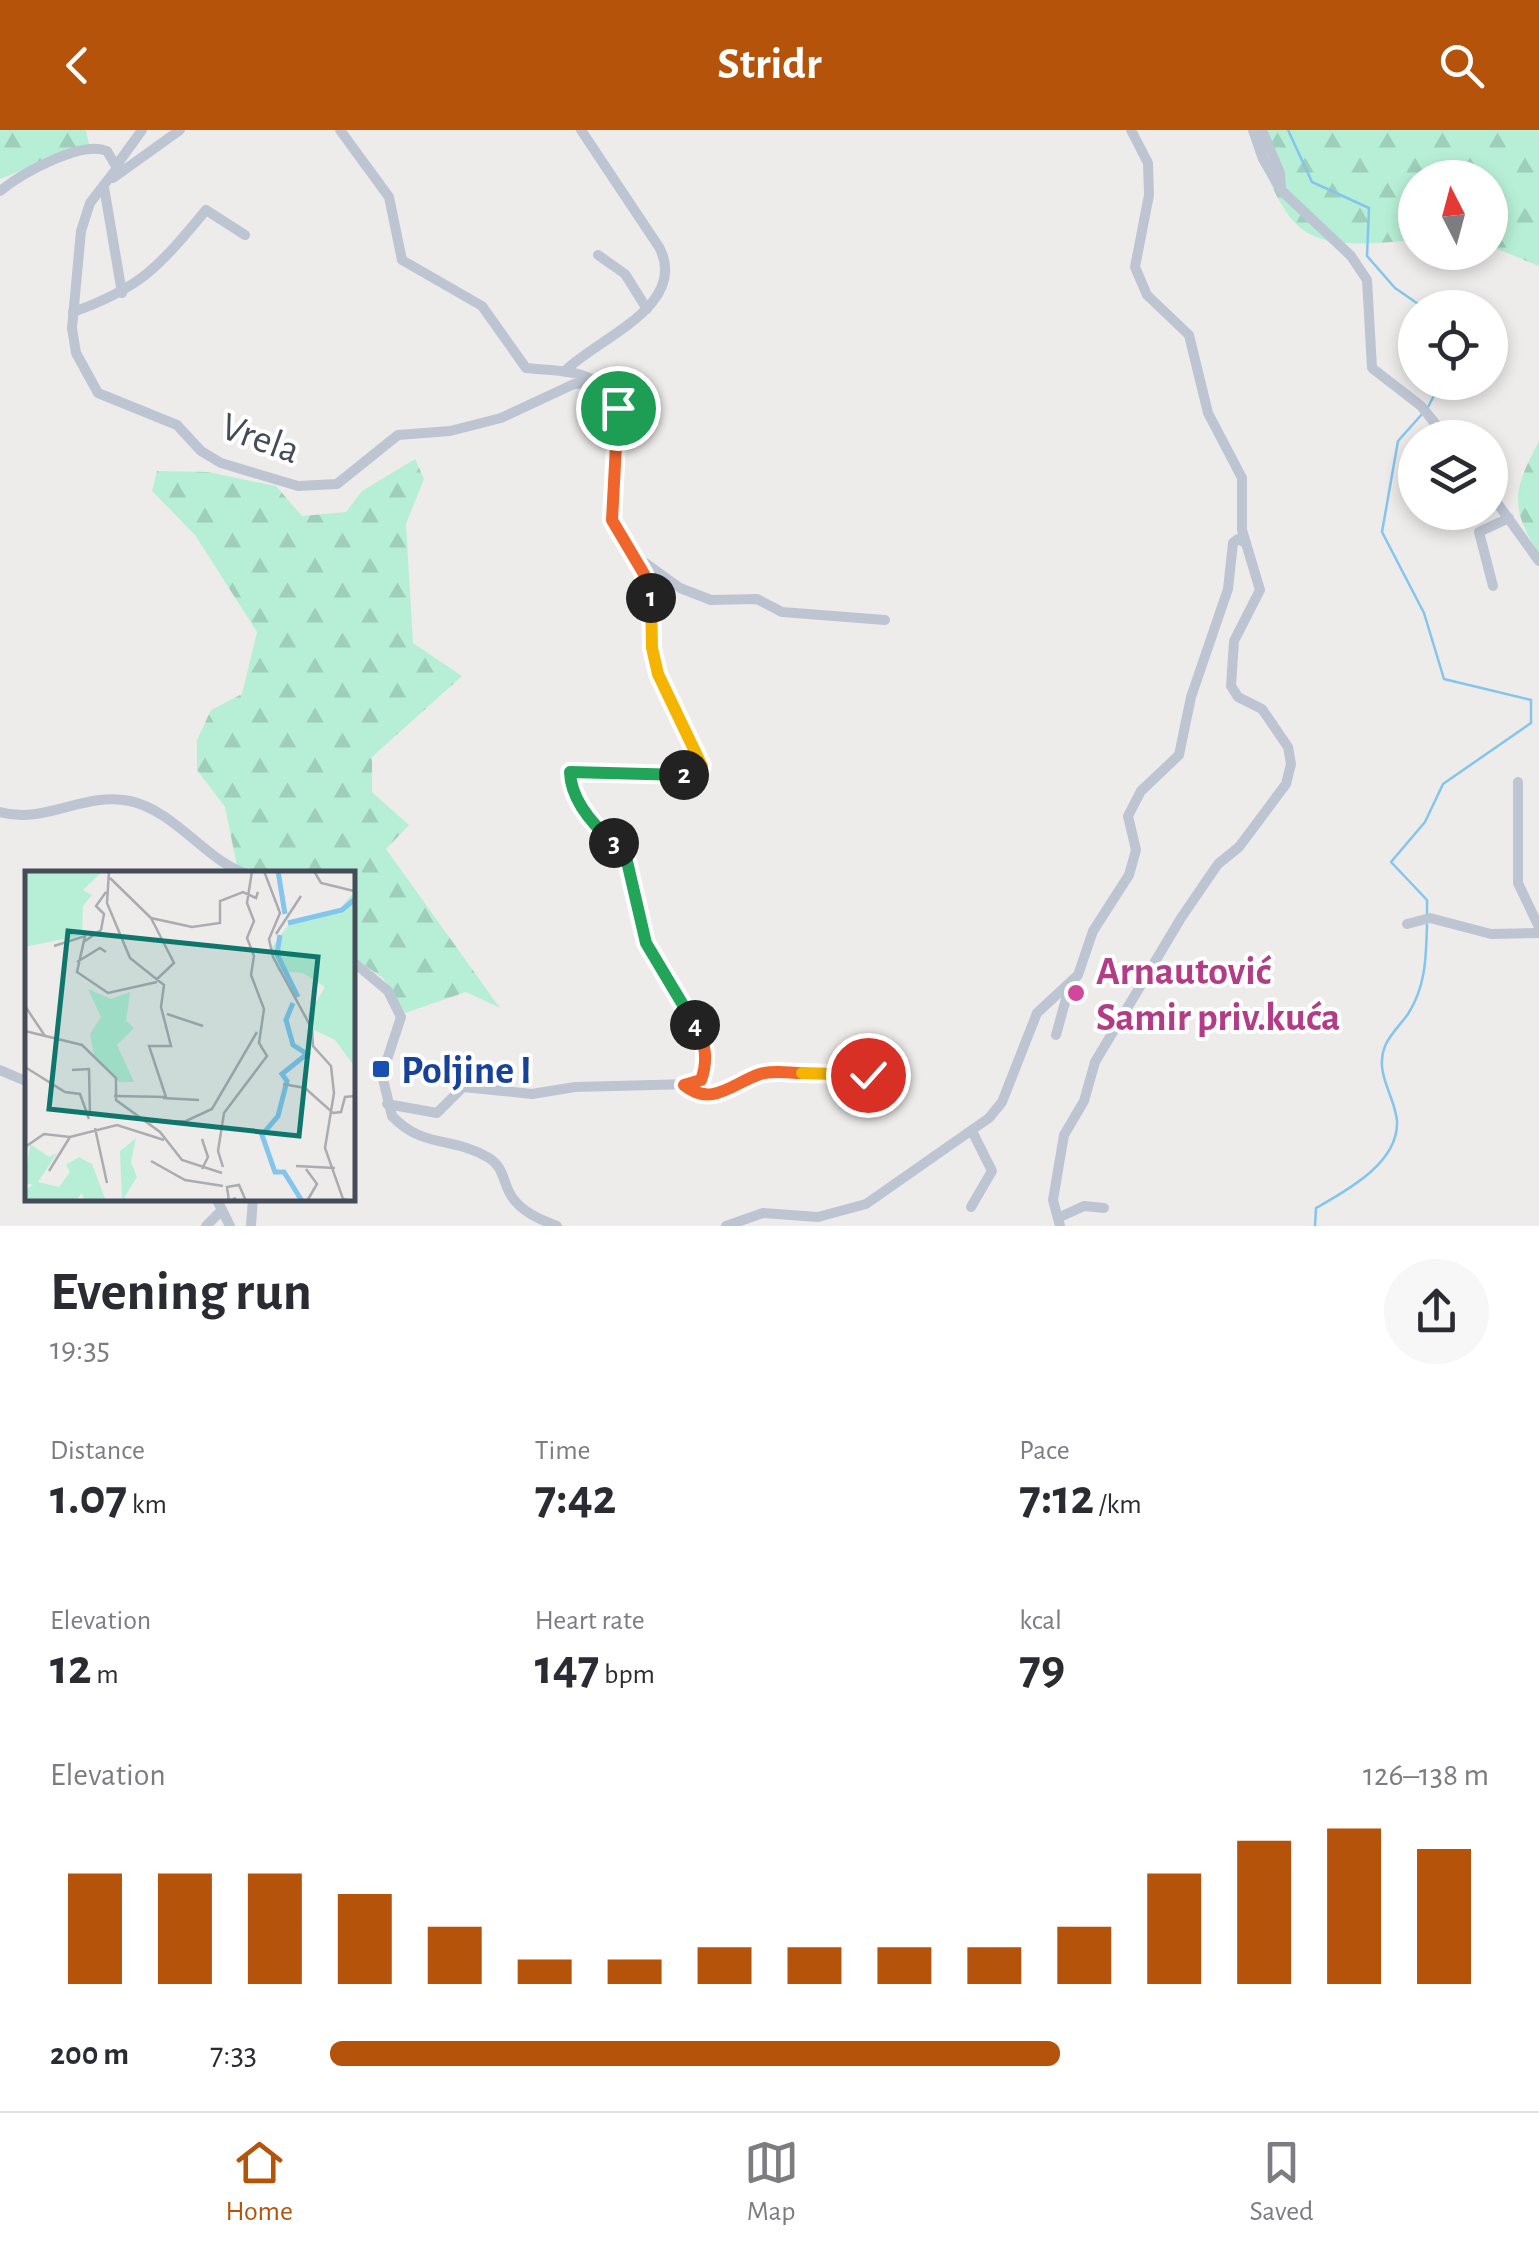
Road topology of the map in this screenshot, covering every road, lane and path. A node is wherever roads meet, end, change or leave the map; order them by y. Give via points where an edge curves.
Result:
1 (142, 130) edge
2 (180, 130) edge
3 (340, 130) edge
4 (581, 130) edge
5 (1131, 130) edge
6 (1253, 130) edge
7 (1262, 130) edge
8 (116, 166) junction
9 (108, 182) junction
10 (1281, 190) junction
11 (0, 191) edge
12 (245, 235) dead end
13 (598, 255) dead end
14 (122, 294) junction
15 (647, 309) junction
16 (73, 312) junction
17 (566, 370) junction
18 (600, 382) junction
19 (1432, 420) edge
20 (1509, 518) joint
21 (1246, 544) junction
22 (632, 553) junction
23 (1539, 561) edge
24 (1493, 586) dead end
25 (885, 620) dead end
26 (1518, 782) dead end
27 (0, 812) edge
28 (244, 871) edge
29 (1408, 924) dead end
30 (1539, 930) edge
31 (355, 964) edge
32 (1070, 983) junction
33 (1056, 1034) dead end
34 (0, 1070) edge
35 (905, 1074) dead end
36 (25, 1081) edge
37 (684, 1085) junction
38 (386, 1104) junction
39 (973, 1133) junction
40 (253, 1201) edge
41 (219, 1204) edge
42 (971, 1207) dead end
43 (1104, 1208) dead end
44 (786, 1213) junction
45 (1060, 1222) edge
46 (206, 1226) edge
47 (230, 1226) edge
48 (251, 1226) edge
49 (557, 1226) edge
50 (726, 1226) edge
51 (789, 1226) edge

1 - 8 street, Vrela
2 - 9 street, Vrela
3 - 17 street via 388,197 402,260 482,306 526,368
4 - 15 street via 664,256 664,276
5 - 21 street via 1148,163 1149,196 1135,267 1147,295 1189,336 1208,413 1242,478
6 - 10 street
7 - 10 street
8 - 9 street, Vrela
8 - 11 street via 108,151 95,148 31,170
9 - 14 street, Vrela
9 - 16 street, Vrela via 85,215
10 - 19 street via 1361,270 1369,289 1368,359
12 - 14 street via 206,210 154,272
13 - 15 street via 625,274
14 - 16 street
15 - 17 street
16 - 18 street, Vrela via 76,353 98,393 177,425 222,463 298,486 337,484 398,435 501,418 574,384
17 - 18 street
18 - 22 street via 618,408 612,520
20 - 23 street
20 - 24 street via 1479,532
21 - 32 street via 1233,544 1228,589 1179,755 1131,808 1136,850 1129,875
21 - 45 street via 1260,590 1234,640 1232,686 1238,697 1262,709 1288,747 1291,764 1282,791 1239,848 1218,864 1095,1062 1084,1101 1064,1135 1054,1200
22 - 25 street via 680,588 710,600 757,599 782,612
22 - 37 street via 650,588 658,674 702,766 694,776 575,769 569,776 590,820 626,857 646,943 700,1032 706,1067 701,1080
26 - 30 street via 1518,882
27 - 28 street via 31,818 127,800 160,812
29 - 30 street via 1426,918 1491,934
31 - 38 street via 388,991 402,1024 384,1063
32 - 33 street
32 - 39 street via 1038,1013 1002,1102
34 - 36 street
35 - 37 street via 894,1062 868,1075 766,1072 714,1095
37 - 38 street via 532,1094 463,1087 437,1113 426,1114
38 - 49 street via 401,1126 426,1141 465,1145 492,1160 512,1197 538,1220
39 - 42 street via 992,1171
39 - 44 street via 866,1204 818,1217
40 - 48 street
41 - 46 street
41 - 47 street
43 - 45 street via 1084,1206
44 - 50 street
44 - 51 street

